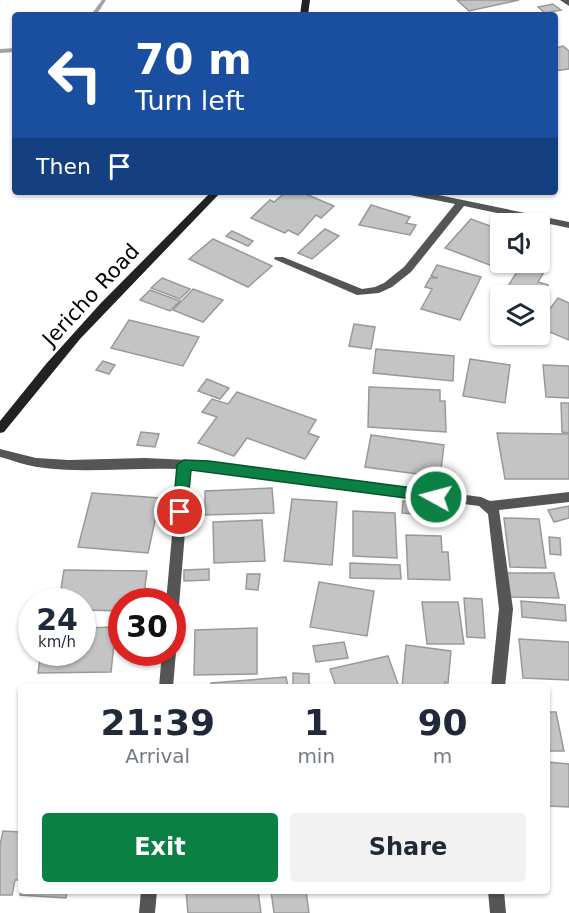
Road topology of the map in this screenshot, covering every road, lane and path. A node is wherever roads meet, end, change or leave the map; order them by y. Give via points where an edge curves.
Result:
1 (564, 0) edge
2 (569, 4) edge
3 (213, 195) edge
4 (426, 195) edge
5 (462, 202) junction
6 (569, 225) edge
7 (279, 259) dead end
8 (0, 429) edge
9 (0, 453) edge
10 (184, 465) junction
11 (569, 497) edge
12 (489, 506) junction
13 (174, 588) edge
14 (168, 666) edge
15 (166, 684) edge
16 (498, 684) edge
17 (149, 894) edge
18 (496, 894) edge
19 (147, 913) edge
20 (498, 913) edge

1 - 2 street
3 - 8 street, Jericho Road via 112,297
4 - 5 street
5 - 6 street
5 - 7 street via 430,244 389,285 374,291 361,293
9 - 10 street via 69,465
10 - 12 street
10 - 13 street
11 - 12 street
12 - 16 street via 494,513 506,609
14 - 15 street
17 - 19 street
18 - 20 street

